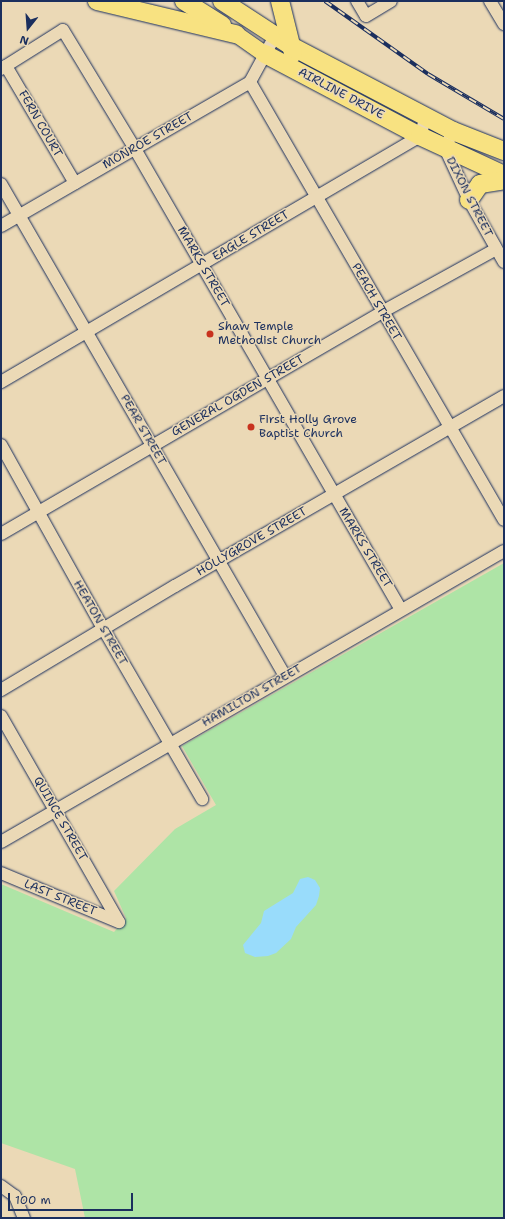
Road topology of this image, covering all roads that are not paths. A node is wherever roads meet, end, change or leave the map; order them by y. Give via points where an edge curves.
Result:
1 (96, 1) edge
2 (184, 1) edge
3 (222, 1) edge
4 (280, 1) edge
5 (357, 1) edge
6 (391, 1) edge
7 (490, 1) edge
8 (504, 24) edge
9 (236, 34) junction
10 (275, 36) junction
11 (292, 46) junction
12 (265, 54) junction
13 (4, 67) edge
14 (309, 78) junction
15 (250, 82) junction
16 (426, 116) junction
17 (453, 131) junction
18 (420, 136) junction
19 (444, 148) junction
20 (135, 149) junction
21 (504, 151) edge
22 (504, 175) edge
23 (504, 180) edge
24 (75, 183) junction
25 (1, 184) edge
26 (316, 197) junction
27 (469, 200) junction
28 (19, 215) junction
29 (1, 226) edge
30 (496, 249) junction
31 (504, 262) edge
32 (202, 266) junction
33 (382, 312) junction
34 (86, 332) junction
35 (267, 379) junction
36 (1, 382) edge
37 (504, 396) edge
38 (449, 428) junction
39 (1, 445) edge
40 (152, 447) junction
41 (333, 495) junction
42 (37, 512) junction
43 (504, 520) edge
44 (1, 534) edge
45 (504, 551) edge
46 (219, 562) junction
47 (401, 610) junction
48 (103, 628) junction
49 (285, 676) junction
50 (1, 690) edge
51 (1, 716) edge
52 (170, 743) junction
53 (202, 799) dead end
54 (55, 810) junction
55 (1, 842) edge
56 (1, 873) edge
57 (119, 922) joint
58 (1, 1186) edge
59 (24, 1218) edge

1 - 9 highway
2 - 9 highway, AIRLINE DRIVE
3 - 10 highway, AIRLINE DRIVE
4 - 11 highway
5 - 6 street via 366,16
7 - 8 street
9 - 12 main road, AIRLINE DRIVE
10 - 11 highway, AIRLINE DRIVE
10 - 12 street
11 - 14 highway via 295,59
11 - 16 highway, AIRLINE DRIVE
12 - 14 highway, AIRLINE DRIVE
12 - 15 street
13 - 20 street, MARKS STREET via 62,30
13 - 24 street, FERN COURT
14 - 18 highway, AIRLINE DRIVE
15 - 20 street, MONROE STREET
15 - 26 street, PEACH STREET
16 - 17 highway, AIRLINE DRIVE
16 - 18 street
17 - 19 street, DIXON STREET
17 - 21 highway, AIRLINE DRIVE
18 - 19 highway, AIRLINE DRIVE
18 - 26 street, EAGLE STREET
19 - 22 highway, AIRLINE DRIVE
19 - 27 street, DIXON STREET
20 - 24 street, MONROE STREET
20 - 32 street, MARKS STREET
23 - 27 highway via 480,184
24 - 28 street, MONROE STREET
25 - 28 street, PEAR STREET
26 - 32 street, EAGLE STREET
26 - 33 street, PEACH STREET
27 - 30 street, DIXON STREET
28 - 29 street, MONROE STREET
28 - 34 street, PEAR STREET
30 - 31 street, DIXON STREET
30 - 33 street, GENERAL OGDEN STREET
32 - 34 street, EAGLE STREET
32 - 35 street, MARKS STREET
33 - 35 street, GENERAL OGDEN STREET
33 - 38 street, PEACH STREET
34 - 36 street, EAGLE STREET
34 - 40 street, PEAR STREET
35 - 40 street, GENERAL OGDEN STREET
35 - 41 street, MARKS STREET
37 - 38 street, HOLLYGROVE STREET
38 - 41 street, HOLLYGROVE STREET
38 - 43 street, PEACH STREET
39 - 42 street, HEATON STREET
40 - 42 street, GENERAL OGDEN STREET
40 - 46 street, PEAR STREET
41 - 46 street, HOLLYGROVE STREET
41 - 47 street, MARKS STREET
42 - 44 street, GENERAL OGDEN STREET
42 - 48 street, HEATON STREET
45 - 47 street, HAMILTON STREET
46 - 48 street, HOLLYGROVE STREET
46 - 49 street, PEAR STREET
47 - 49 street, HAMILTON STREET
48 - 50 street, HOLLYGROVE STREET
48 - 52 street, HEATON STREET
49 - 52 street, HAMILTON STREET
51 - 54 street, QUINCE STREET
52 - 53 street, HEATON STREET
52 - 54 street, HAMILTON STREET
54 - 55 street, HAMILTON STREET
54 - 57 street, QUINCE STREET
56 - 57 street, LAST STREET
58 - 59 street via 15,1196

